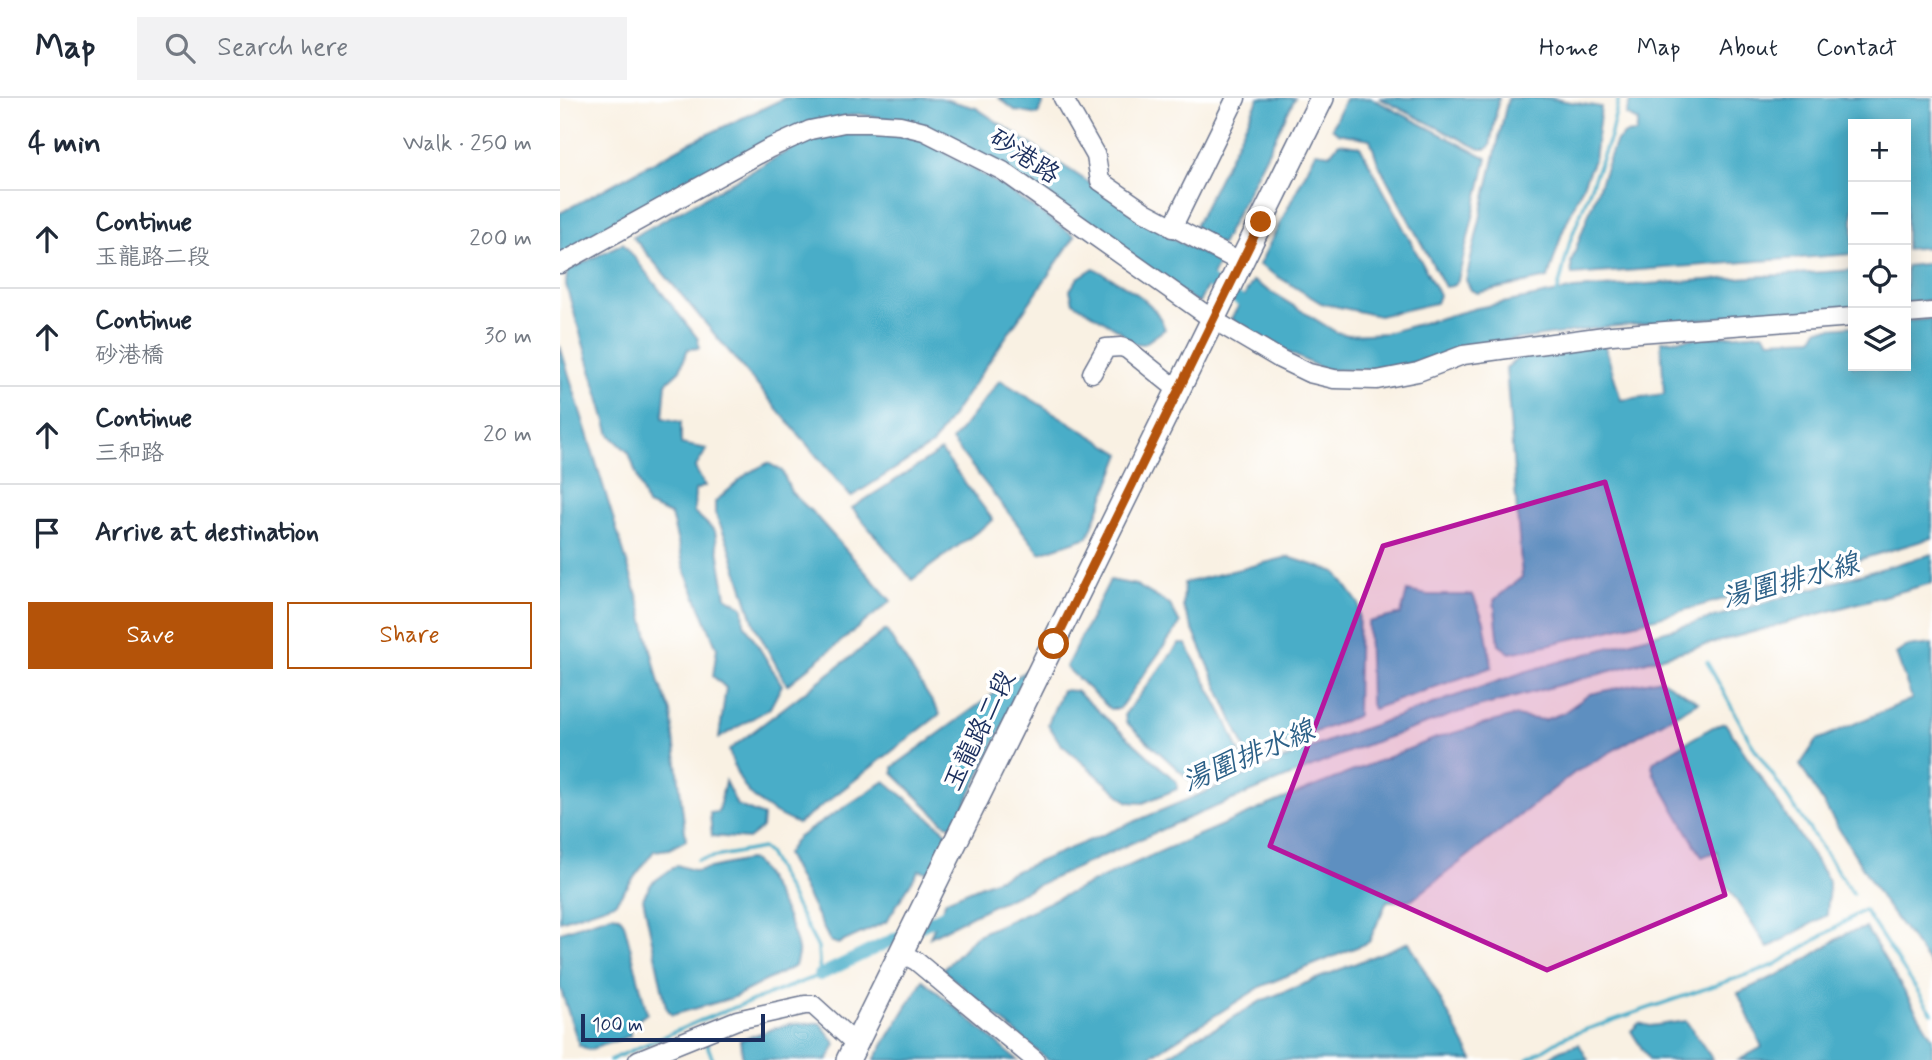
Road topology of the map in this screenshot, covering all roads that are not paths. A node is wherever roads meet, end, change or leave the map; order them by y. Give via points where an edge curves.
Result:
1 (1063, 98) edge
2 (1236, 98) edge
3 (1322, 98) edge
4 (1172, 228) junction
5 (1240, 262) junction
6 (560, 264) edge
7 (1932, 313) edge
8 (1911, 314) edge
9 (1214, 315) junction
10 (1848, 317) edge
11 (1092, 373) dead end
12 (1178, 390) junction
13 (901, 953) junction
14 (852, 1052) edge
15 (638, 1060) edge
16 (1035, 1060) edge

1 - 4 street via 1096,156 1100,181
2 - 4 street
3 - 5 main road, 玉龍路二段
4 - 5 street
5 - 9 main road, 玉龍路二段
6 - 9 street, 砂港路 via 810,130 844,123 900,125 935,136 1003,171
7 - 8 street
9 - 10 street, 砂港路 via 1309,373 1377,380 1418,372 1464,355 1612,335
9 - 12 main road, 玉龍路二段
11 - 12 street via 1106,348 1121,346
12 - 13 main road, 玉龍路二段
13 - 14 main road, 玉龍路二段
13 - 16 street
14 - 15 street via 813,1005 805,1005 737,1020

